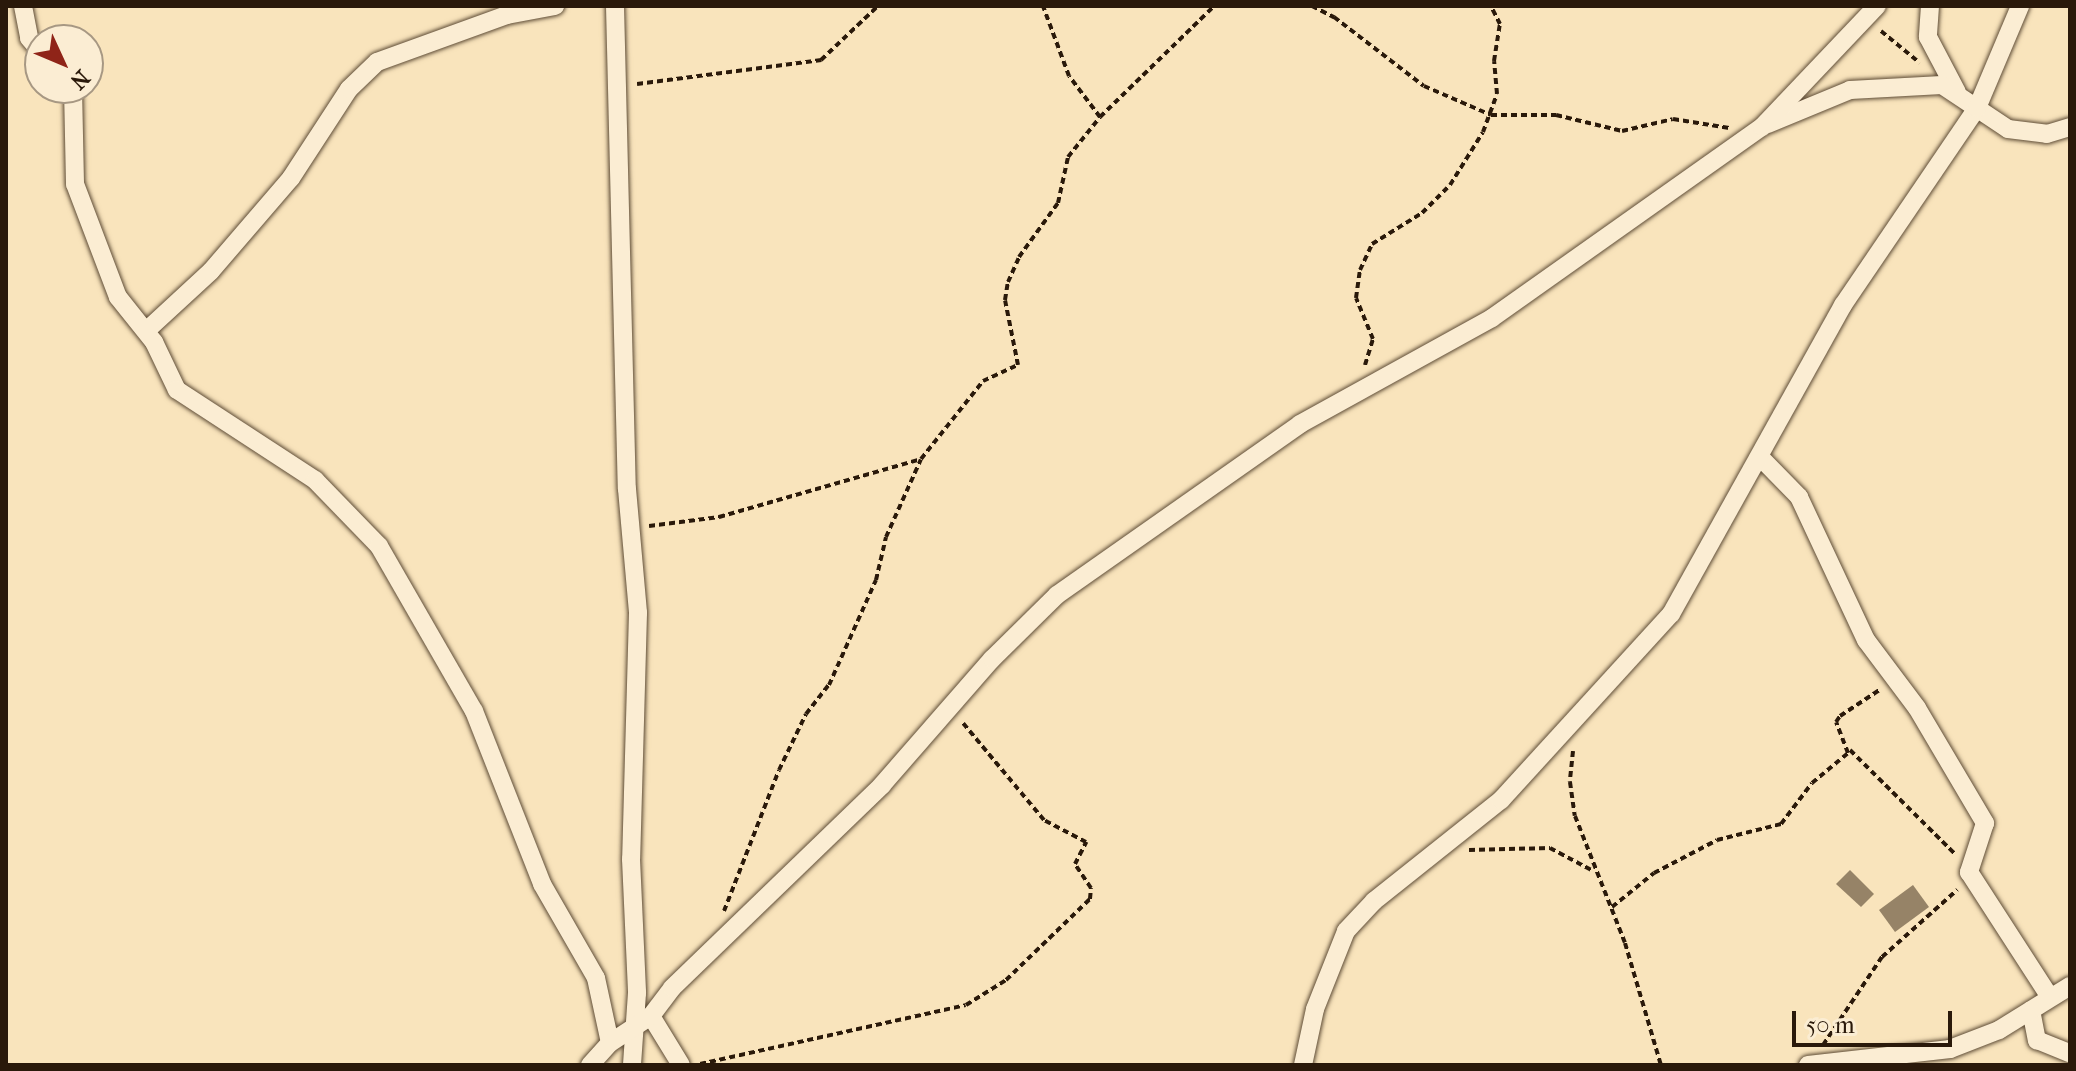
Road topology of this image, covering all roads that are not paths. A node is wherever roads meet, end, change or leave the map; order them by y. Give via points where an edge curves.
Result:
1 (555, 6) edge
2 (1930, 6) edge
3 (2020, 6) edge
4 (616, 7) edge
5 (1873, 11) edge
6 (1949, 89) junction
7 (73, 104) edge
8 (1977, 108) junction
9 (2070, 127) edge
10 (1755, 130) junction
11 (2047, 134) junction
12 (2070, 142) edge
13 (146, 331) junction
14 (1760, 457) junction
15 (2070, 986) edge
16 (2050, 997) junction
17 (2031, 1010) junction
18 (651, 1016) junction
19 (635, 1029) junction
20 (610, 1043) junction
21 (2070, 1053) edge
22 (590, 1065) edge
23 (632, 1065) edge
24 (681, 1065) edge
25 (1303, 1065) edge
26 (1810, 1065) edge

1 - 13 street via 507,15 377,62 349,89 291,178 211,271
2 - 6 street via 1928,37
3 - 8 street
4 - 19 street via 638,613 631,859
5 - 10 street
6 - 8 street
6 - 10 street via 1850,90
7 - 13 street via 75,184 82,207 118,297
8 - 11 street via 2008,129
8 - 14 street via 1867,266
9 - 11 street
10 - 18 street via 1492,318 1300,424 1057,595 882,785 717,944
11 - 12 street
13 - 20 street via 177,390 315,480 379,546 474,711 542,884 596,978
14 - 16 street via 1799,497 1866,640 1898,681 1985,823 1972,876
14 - 25 street via 1658,634 1501,800 1374,901 1346,931 1315,1009
15 - 16 street
16 - 17 street
17 - 21 street via 2037,1040
17 - 26 street via 1999,1030 1944,1051
18 - 19 street
18 - 24 street
19 - 20 street
19 - 23 street
20 - 22 street

